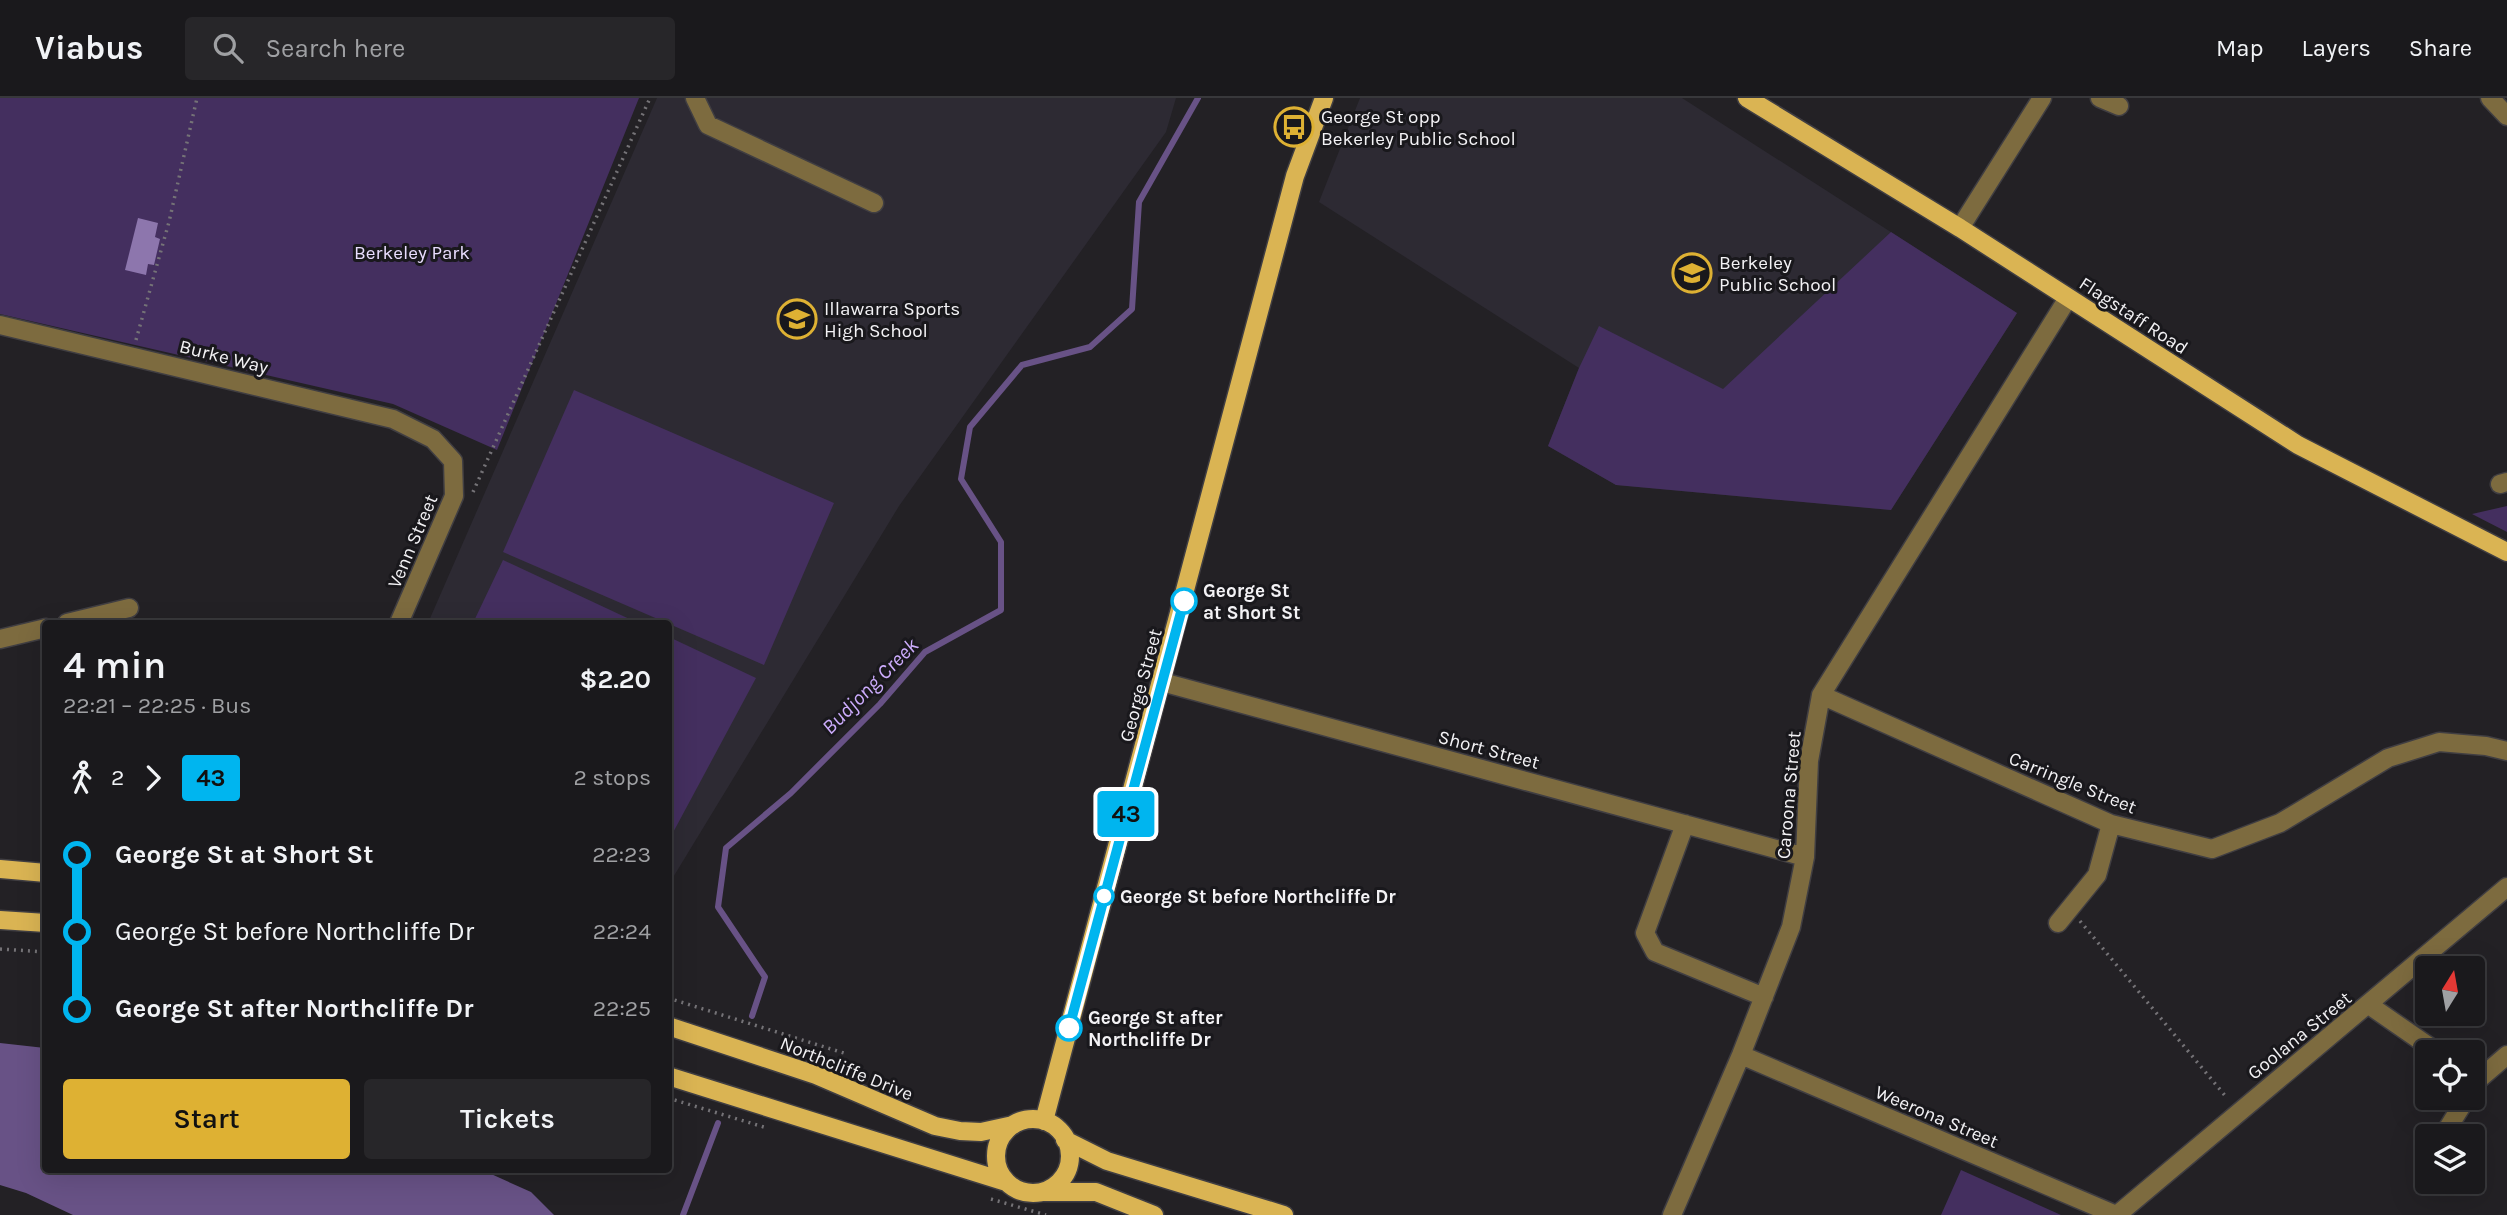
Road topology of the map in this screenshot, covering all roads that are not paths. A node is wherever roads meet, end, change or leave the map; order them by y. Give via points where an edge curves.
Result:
1 (695, 98) edge
2 (1324, 98) edge
3 (1747, 98) edge
4 (2042, 98) edge
5 (2101, 98) edge
6 (2490, 98) edge
7 (2119, 106) dead end
8 (2507, 116) edge
9 (874, 203) dead end
10 (1960, 228) junction
11 (2068, 298) junction
12 (0, 325) edge
13 (433, 439) joint
14 (2507, 552) edge
15 (129, 608) dead end
16 (79, 620) edge
17 (400, 620) edge
18 (42, 629) edge
19 (0, 639) edge
20 (1162, 682) junction
21 (1821, 695) junction
22 (2507, 751) edge
23 (1685, 824) junction
24 (2111, 824) junction
25 (1805, 857) junction
26 (0, 869) edge
27 (42, 873) edge
28 (2507, 887) edge
29 (0, 920) edge
30 (42, 923) edge
31 (2058, 923) dead end
32 (1764, 996) junction
33 (2369, 1005) junction
34 (672, 1027) edge
35 (2420, 1040) edge
36 (1741, 1055) junction
37 (2507, 1055) edge
38 (2485, 1073) edge
39 (672, 1077) edge
40 (1044, 1121) junction
41 (1013, 1125) junction
42 (1066, 1140) junction
43 (1006, 1182) junction
44 (1042, 1192) junction
45 (1154, 1215) edge
46 (1284, 1215) edge
47 (1672, 1215) edge
48 (2117, 1215) edge

1 - 9 street via 708,125
2 - 20 main road, George Street via 1295,176
3 - 10 main road, Flagstaff Road
4 - 10 street
5 - 7 street
6 - 8 street
10 - 11 main road, Flagstaff Road
11 - 14 main road, Flagstaff Road via 2298,445
11 - 21 street, Caroona Street
12 - 13 street, Burke Way via 393,419
13 - 17 street, Venn Street via 453,461 454,496
15 - 16 street
18 - 19 street
20 - 23 street, Short Street
20 - 40 main road, George Street
21 - 24 street, Carringle Street
21 - 25 street, Caroona Street via 1809,761
22 - 24 street, Carringle Street via 2439,742 2388,758 2280,823 2212,849
23 - 25 street, Short Street
23 - 32 street via 1645,933 1655,952
24 - 31 street via 2097,875
25 - 32 street, Caroona Street via 1791,927
26 - 27 main road
28 - 33 street, Goolana Street
29 - 30 main road
32 - 36 street, Caroona Street
33 - 35 street
33 - 48 street, Goolana Street
34 - 41 main road, Northcliffe Drive via 816,1075 935,1126 981,1132
36 - 47 street, Caroona Street
36 - 48 street, Weerona Street
37 - 38 street
39 - 43 main road
40 - 41 main road
40 - 42 main road
41 - 43 main road via 996,1152
42 - 44 main road via 1066,1171 1052,1188
42 - 46 main road via 1107,1161
43 - 44 main road via 1022,1191
44 - 45 main road via 1096,1192

